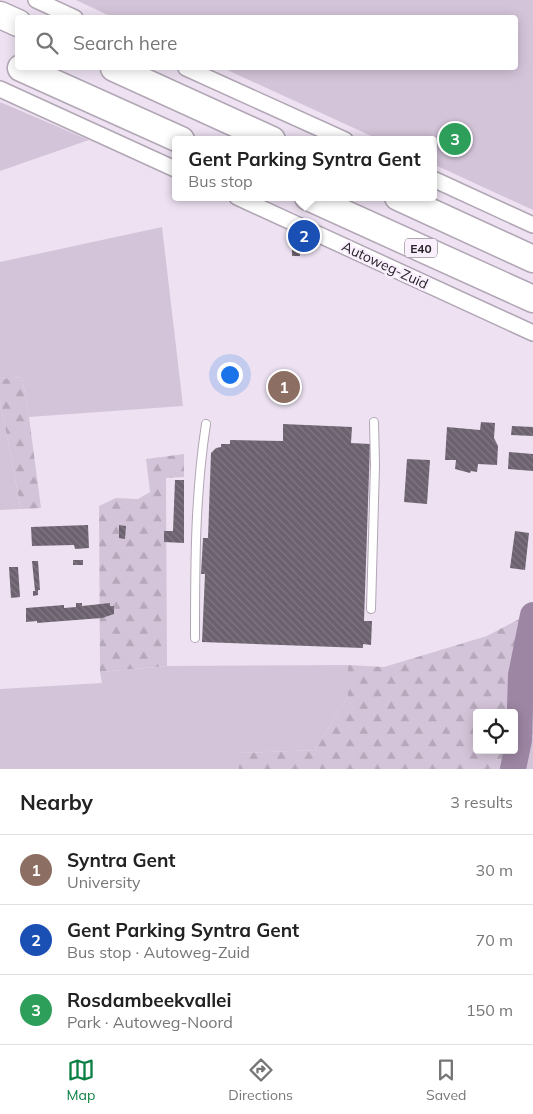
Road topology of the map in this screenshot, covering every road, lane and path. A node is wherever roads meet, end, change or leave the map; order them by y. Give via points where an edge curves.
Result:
1 (36, 0) edge
2 (0, 15) edge
3 (68, 15) edge
4 (15, 22) edge
5 (0, 58) edge
6 (15, 65) edge
7 (26, 70) edge
8 (118, 70) edge
9 (190, 70) edge
10 (0, 89) edge
11 (172, 136) edge
12 (263, 136) edge
13 (337, 136) edge
14 (172, 168) edge
15 (437, 181) edge
16 (245, 201) edge
17 (317, 201) edge
18 (407, 201) edge
19 (533, 224) edge
20 (533, 259) edge
21 (533, 299) edge
22 (533, 333) edge
23 (374, 422) dead end
24 (206, 424) dead end
25 (371, 610) dead end
26 (195, 638) dead end

1 - 3 street
2 - 4 highway
5 - 6 highway
7 - 11 highway
8 - 12 highway
9 - 13 street
10 - 14 street
15 - 19 street
16 - 22 street, Autoweg-Zuid
17 - 21 highway, E40
18 - 20 highway
23 - 25 lane
24 - 26 lane via 200,460 195,544

